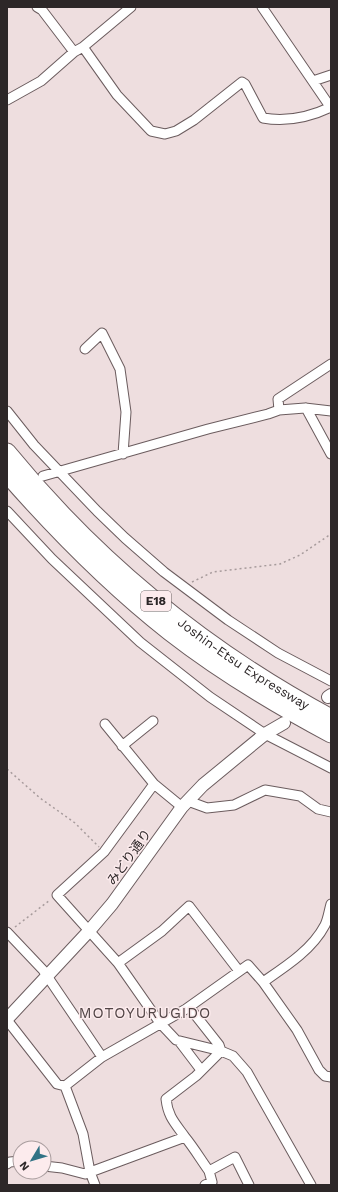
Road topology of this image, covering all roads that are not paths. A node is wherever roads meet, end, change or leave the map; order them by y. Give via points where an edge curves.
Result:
1 (37, 7) edge
2 (131, 7) edge
3 (265, 8) edge
4 (82, 47) junction
5 (74, 52) junction
6 (331, 75) edge
7 (313, 81) junction
8 (7, 100) edge
9 (331, 108) edge
10 (85, 350) dead end
11 (331, 364) edge
12 (306, 408) junction
13 (279, 410) junction
14 (7, 411) edge
15 (331, 411) edge
16 (7, 452) edge
17 (123, 454) junction
18 (331, 454) edge
19 (60, 471) junction
20 (7, 474) edge
21 (43, 476) dead end
22 (7, 511) edge
23 (331, 681) edge
24 (331, 718) edge
25 (153, 721) dead end
26 (284, 723) dead end
27 (105, 724) dead end
28 (265, 734) junction
29 (331, 734) edge
30 (122, 746) junction
31 (331, 768) edge
32 (154, 784) junction
33 (185, 804) junction
34 (331, 812) edge
35 (331, 904) edge
36 (89, 931) junction
37 (7, 932) edge
38 (118, 963) junction
39 (239, 971) junction
40 (47, 976) junction
41 (263, 982) junction
42 (189, 1007) junction
43 (7, 1020) edge
44 (160, 1023) junction
45 (179, 1041) junction
46 (221, 1051) junction
47 (102, 1057) junction
48 (201, 1070) junction
49 (331, 1076) edge
50 (65, 1086) junction
51 (185, 1137) junction
52 (52, 1167) edge
53 (209, 1171) junction
54 (90, 1172) junction
55 (95, 1185) edge
56 (205, 1185) edge
57 (249, 1185) edge
58 (311, 1185) edge

1 - 5 street
2 - 4 street
3 - 7 street
4 - 5 street
4 - 9 street via 117,95 151,131 165,134 176,131 242,82 263,118 291,120
5 - 8 street via 41,81
6 - 7 street
7 - 9 street
10 - 17 street via 102,333 120,369 126,412
11 - 13 street via 278,399
12 - 13 street
12 - 15 street
12 - 18 street
13 - 17 street
14 - 19 street via 34,445
16 - 24 highway, Joshin-Etsu Expressway / E18 via 41,492 102,554 178,620 257,675
17 - 19 street
19 - 21 street
19 - 23 street via 125,538 184,587 278,653
20 - 29 highway, Joshin-Etsu Expressway / E18 via 94,567 170,632 249,687
22 - 28 street via 52,559 140,642 210,697
25 - 30 street
26 - 28 street, みどり通り
27 - 30 street
28 - 31 street
28 - 33 street, みどり通り via 203,785
30 - 32 street
32 - 33 street
32 - 36 street via 104,852 57,896
33 - 34 street via 207,808 234,805 265,790 300,796 318,808
33 - 36 street, みどり通り via 112,904
35 - 41 street via 320,934 287,965
36 - 38 street
36 - 40 street, みどり通り
37 - 40 street
38 - 39 street via 162,931 189,906
38 - 44 street
39 - 41 street via 248,964
39 - 42 street
40 - 43 street, みどり通り
40 - 47 street
41 - 49 street via 297,1030 319,1070 325,1076
42 - 44 street
42 - 46 street
43 - 50 street via 56,1084
44 - 45 street
44 - 47 street
45 - 46 street
45 - 48 street
46 - 48 street
46 - 58 street via 233,1056 246,1072
47 - 50 street
48 - 51 street via 166,1099 172,1121
50 - 54 street via 84,1134
51 - 53 street
51 - 54 street
52 - 54 street via 85,1174
53 - 56 street via 212,1182
53 - 57 street via 234,1157
54 - 55 street

